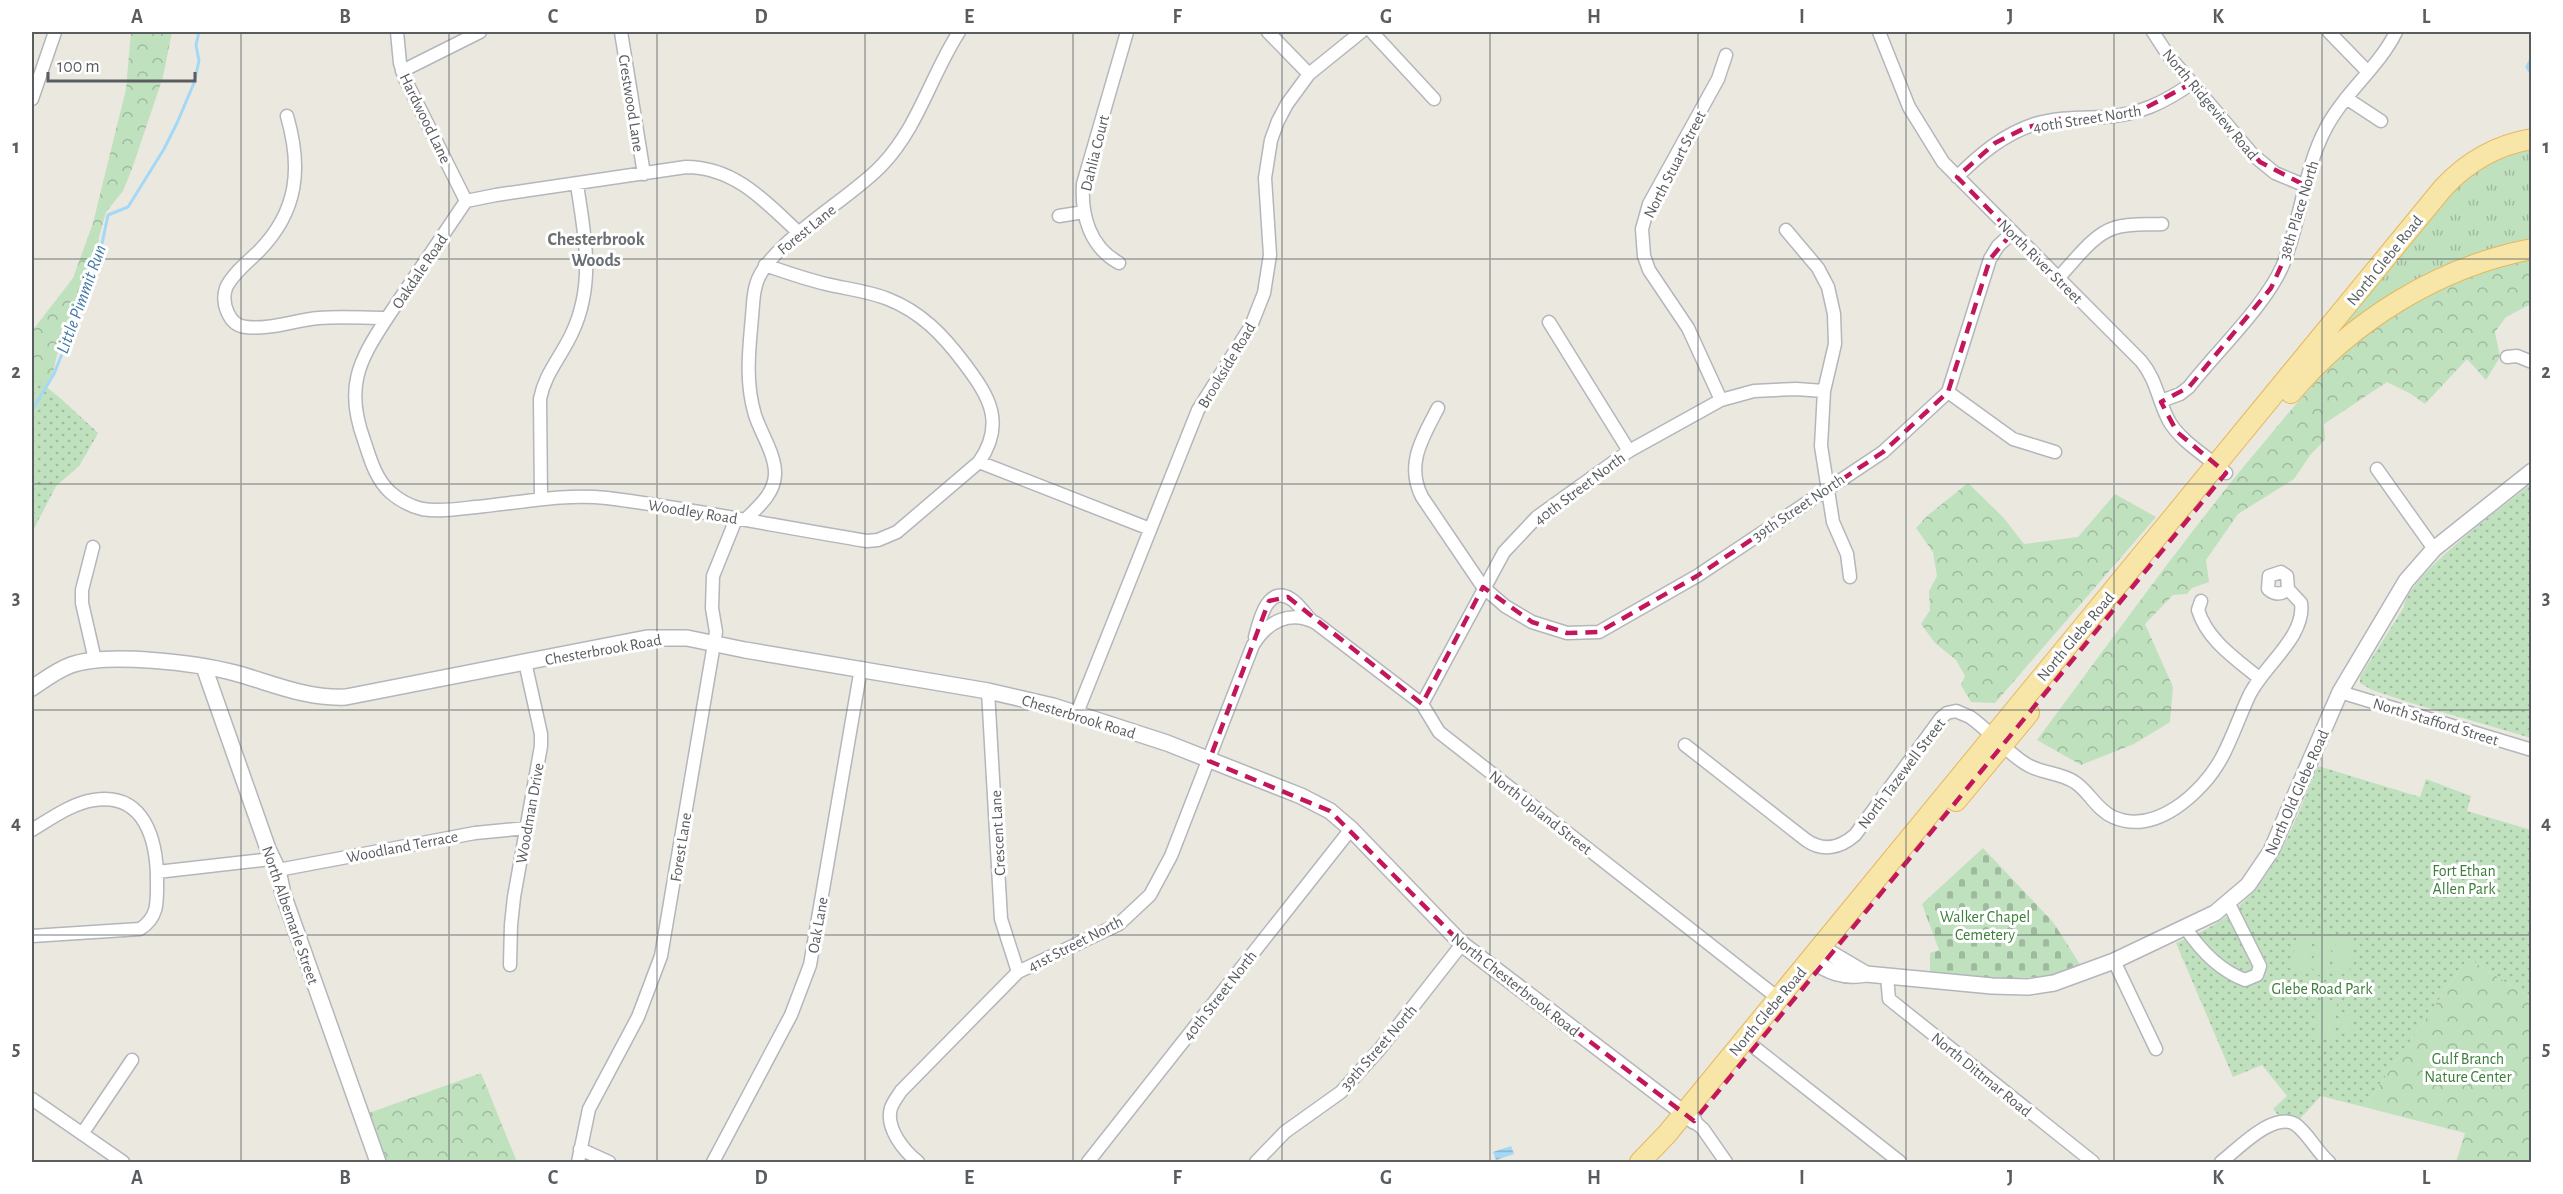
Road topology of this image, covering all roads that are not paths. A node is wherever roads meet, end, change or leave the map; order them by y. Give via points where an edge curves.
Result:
1 (55, 32) edge
2 (397, 32) edge
3 (480, 32) edge
4 (621, 32) edge
5 (959, 32) edge
6 (1127, 32) edge
7 (1268, 32) edge
8 (1361, 32) edge
9 (1372, 32) edge
10 (1879, 32) edge
11 (2152, 32) edge
12 (2329, 32) edge
13 (2397, 32) edge
14 (1726, 55) dead end
15 (402, 70) junction
16 (2368, 72) junction
17 (1309, 74) junction
18 (2192, 83) junction
19 (2346, 98) junction
20 (32, 99) edge
21 (1434, 99) dead end
22 (287, 116) dead end
23 (2381, 122) dead end
24 (2532, 139) edge
25 (644, 174) junction
26 (1957, 177) junction
27 (577, 185) junction
28 (2306, 186) junction
29 (466, 201) junction
30 (1084, 212) junction
31 (1059, 216) dead end
32 (2162, 224) dead end
33 (1786, 230) dead end
34 (2012, 233) junction
35 (800, 234) junction
36 (2532, 249) edge
37 (1119, 264) dead end
38 (765, 265) junction
39 (2058, 278) junction
40 (387, 318) junction
41 (1549, 322) dead end
42 (2507, 357) dead end
43 (2532, 362) edge
44 (1824, 392) junction
45 (1948, 392) junction
46 (1721, 400) junction
47 (2161, 401) junction
48 (1438, 408) dead end
49 (1629, 451) junction
50 (2055, 452) dead end
51 (979, 462) junction
52 (2221, 469) junction
53 (2377, 469) dead end
54 (2532, 471) edge
55 (1826, 488) junction
56 (541, 499) junction
57 (741, 519) junction
58 (1150, 529) junction
59 (93, 547) dead end
60 (2434, 549) junction
61 (1850, 578) dead end
62 (1483, 587) junction
63 (2288, 589) dead end
64 (2201, 601) dead end
65 (1311, 620) junction
66 (714, 642) junction
67 (1253, 645) junction
68 (95, 660) junction
69 (525, 662) junction
70 (204, 667) junction
71 (861, 668) junction
72 (2259, 678) junction
73 (32, 688) edge
74 (988, 691) junction
75 (2340, 692) junction
76 (1422, 704) junction
77 (1077, 713) junction
78 (1998, 740) junction
79 (1685, 745) dead end
80 (2532, 750) edge
81 (1209, 761) junction
82 (527, 828) junction
83 (1351, 829) junction
84 (32, 830) edge
85 (275, 865) junction
86 (157, 872) junction
87 (2228, 902) junction
88 (2185, 927) junction
89 (32, 936) edge
90 (1462, 944) junction
91 (1820, 956) junction
92 (2114, 961) junction
93 (510, 965) dead end
94 (1018, 972) junction
95 (1887, 976) junction
96 (1778, 998) junction
97 (1754, 1047) junction
98 (2156, 1049) dead end
99 (132, 1060) dead end
100 (32, 1099) edge
101 (1688, 1117) junction
102 (82, 1134) junction
103 (580, 1149) junction
104 (123, 1162) edge
105 (378, 1162) edge
106 (578, 1162) edge
107 (609, 1162) edge
108 (713, 1162) edge
109 (918, 1162) edge
110 (1088, 1162) edge
111 (1256, 1162) edge
112 (1641, 1162) edge
113 (1659, 1162) edge
114 (1726, 1162) edge
115 (1900, 1162) edge
116 (2093, 1162) edge
117 (2221, 1162) edge
118 (2329, 1162) edge

1 - 20 street
2 - 15 street, Hardwood Lane
3 - 15 street
4 - 25 street, Crestwood Lane
5 - 35 street, Forest Lane via 897,148 867,179
6 - 30 street, Dahlia Court via 1083,184
7 - 17 street
8 - 17 street, Brookside Road
9 - 21 street
10 - 26 street, North River Street via 1915,119
11 - 18 street, North Ridgeview Road
12 - 16 street
13 - 16 street, 38th Place North
14 - 46 street, North Stuart Street via 1718,79 1649,204 1642,235 1649,270 1688,328
15 - 29 street, Hardwood Lane
16 - 19 street, 38th Place North
17 - 58 street, Brookside Road via 1287,104 1271,140 1265,178 1270,255 1258,312 1198,410
18 - 26 street, 40th Street North via 2163,103 2136,113 2058,119 2025,128 1995,143
18 - 28 street, North Ridgeview Road via 2260,162
19 - 23 street
19 - 28 street, 38th Place North via 2322,138
22 - 40 street, Oakdale Road via 296,168 290,202 273,235 227,286 228,314 245,327 320,318
24 - 52 main road, North Glebe Road via 2490,151 2449,182
25 - 27 street
25 - 35 street via 686,167 716,170 743,183
26 - 34 street, North River Street
27 - 29 street
27 - 56 street via 587,282 578,321 543,385 540,399
28 - 47 street, 38th Place North via 2288,251 2271,288 2189,387
29 - 40 street, Oakdale Road
30 - 31 street
30 - 37 street, Dahlia Court via 1096,243
32 - 39 street via 2108,231
33 - 44 street via 1818,268 1828,287 1835,344
34 - 39 street, North River Street
34 - 45 street, 39th Street North via 1990,259
35 - 38 street, Forest Lane
36 - 52 main road, North Glebe Road via 2447,276 2370,319 2328,353
38 - 51 street via 805,279 887,298 937,329 990,403 993,428
38 - 57 street, Forest Lane via 755,287 748,378 775,476 769,494
39 - 47 street, North River Street via 2145,366
40 - 56 street, Woodley Road via 361,362 354,389 360,430 382,483 399,500 423,509 449,510
41 - 49 street
42 - 43 street
44 - 46 street, 40th Street North via 1754,391
44 - 55 street via 1821,446
45 - 50 street via 2013,439
45 - 55 street, 39th Street North via 1883,452
46 - 49 street, 40th Street North
47 - 52 street, North River Street via 2174,428
48 - 62 street via 1415,456 1416,480 1422,497
49 - 62 street, 40th Street North via 1537,517 1504,552
51 - 57 street, Woodley Road via 897,532 878,540
51 - 58 street
52 - 78 main road, North Glebe Road
53 - 60 street
54 - 60 street, North Old Glebe Road
55 - 61 street via 1833,522 1847,554
55 - 62 street, 39th Street North via 1697,576 1599,632 1567,633 1532,622
56 - 57 street, Woodley Road via 606,498
57 - 66 street, Forest Lane via 713,576
58 - 77 street, Brookside Road
59 - 68 street via 82,603
60 - 75 street, North Old Glebe Road via 2401,588
62 - 76 street, 40th Street North
63 - 72 street, North Tazewell Street via 2301,603 2300,620 2286,646
64 - 72 street via 2198,610 2210,633
65 - 67 street via 1281,619 1264,629
65 - 67 street, North Upland Street via 1293,600 1276,597 1264,607
65 - 76 street, North Upland Street
66 - 69 street, Chesterbrook Road via 647,638
66 - 71 street, Chesterbrook Road
66 - 103 street, Forest Lane via 661,956 638,1017 589,1109
67 - 81 street, 41st Street North
68 - 70 street, Chesterbrook Road via 134,659
68 - 73 street, Chesterbrook Road via 71,665
69 - 70 street, Chesterbrook Road via 330,698
69 - 82 street, Woodman Drive via 541,734
70 - 85 street, North Albemarle Street
71 - 74 street, Chesterbrook Road
71 - 108 street, Oak Lane via 810,965 791,1014
72 - 78 street, North Tazewell Street via 2212,773 2190,797 2150,820 2128,821 2110,816 2077,783 2036,770
74 - 77 street, Chesterbrook Road
74 - 94 street, Crescent Lane via 1001,919
75 - 80 street, North Stafford Street
75 - 87 street, North Old Glebe Road via 2271,851 2248,885
76 - 96 street, North Upland Street via 1439,732
77 - 81 street, Chesterbrook Road
78 - 79 street, North Tazewell Street via 1960,712 1944,715 1859,831 1833,847 1806,840
78 - 91 main road, North Glebe Road
81 - 83 street, North Chesterbrook Road via 1301,796 1330,811
81 - 94 street, 41st Street North via 1171,856 1150,895 1119,924
82 - 85 street, Woodland Terrace
82 - 93 street, Woodman Drive via 511,925
83 - 90 street, North Chesterbrook Road
83 - 110 street, 40th Street North
84 - 86 street via 83,803 116,801 137,812 151,831
85 - 86 street, Woodland Terrace
85 - 105 street, North Albemarle Street
86 - 89 street via 156,911 140,929
87 - 88 street, North Old Glebe Road
87 - 88 street via 2260,966 2257,975 2245,980 2223,970
88 - 92 street, North Old Glebe Road
90 - 101 street, North Chesterbrook Road
90 - 111 street, 39th Street North via 1341,1092 1285,1132
91 - 95 street, North Old Glebe Road via 1841,975
91 - 96 main road, North Glebe Road
91 - 97 main road, North Glebe Road
92 - 95 street, North Old Glebe Road via 2054,983 2028,987
92 - 98 street
94 - 109 street, 41st Street North via 901,1091 891,1109 890,1125 907,1153
95 - 116 street, North Dittmar Road via 1889,999
96 - 101 main road, North Glebe Road
97 - 101 main road, North Glebe Road
97 - 115 street
99 - 102 street
100 - 102 street
101 - 112 main road, North Glebe Road
101 - 113 main road, North Glebe Road
101 - 114 street, North Chesterbrook Road via 1703,1130
102 - 104 street
103 - 106 street, Forest Lane
103 - 107 street
117 - 118 street via 2267,1125 2283,1121 2295,1124

